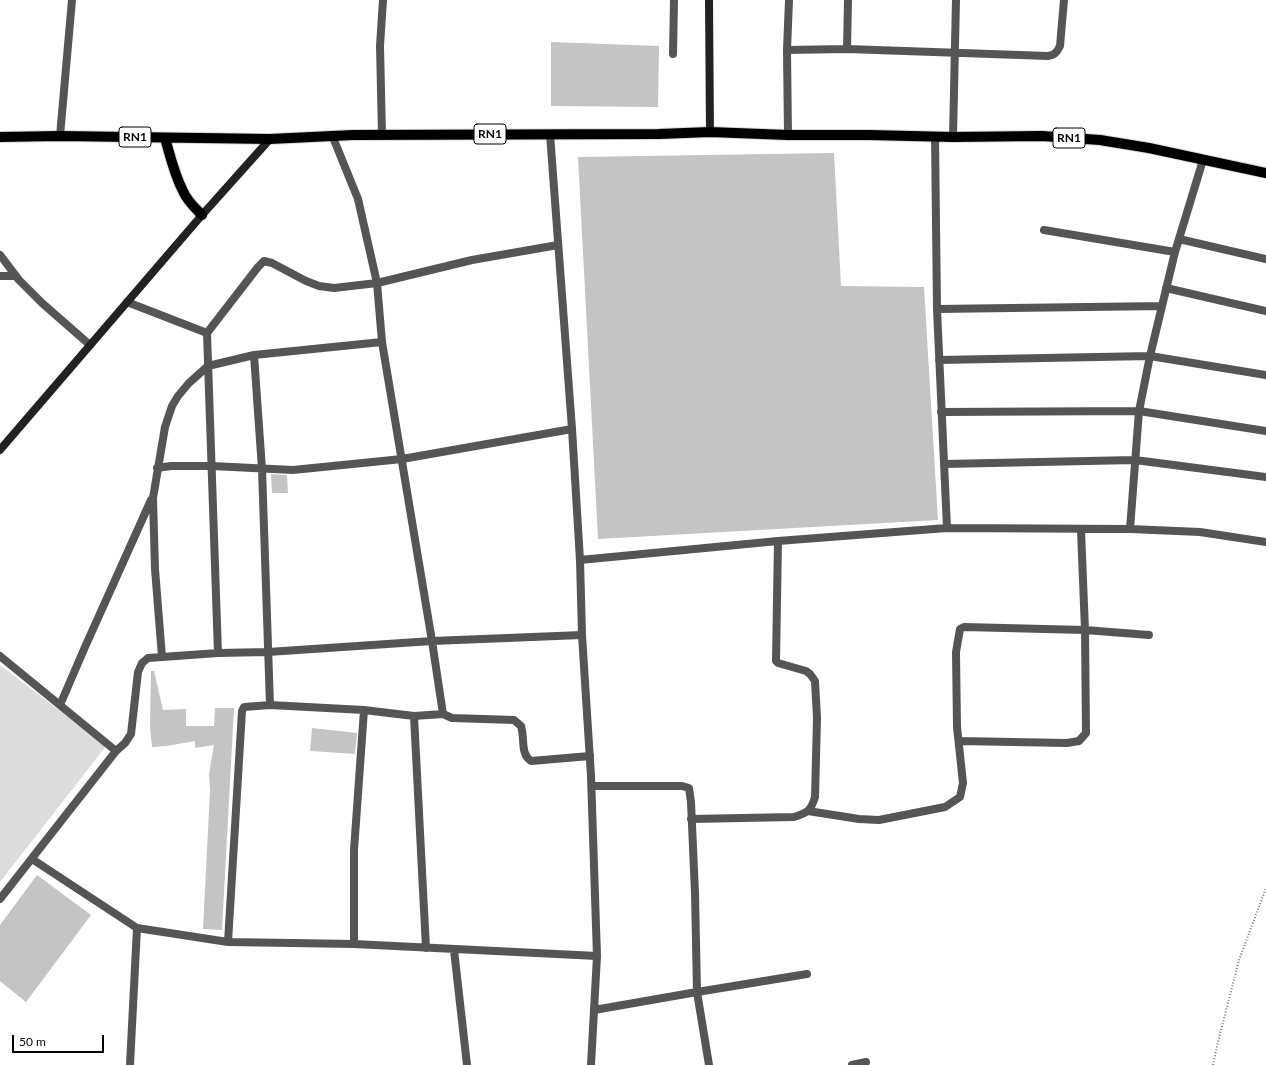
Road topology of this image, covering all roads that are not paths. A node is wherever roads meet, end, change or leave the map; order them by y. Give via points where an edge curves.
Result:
1 (72, 0) edge
2 (383, 0) edge
3 (674, 0) edge
4 (709, 0) edge
5 (789, 0) edge
6 (848, 0) edge
7 (956, 0) edge
8 (1064, 0) edge
9 (787, 50) junction
10 (848, 50) junction
11 (955, 53) junction
12 (673, 54) dead end
13 (710, 132) junction
14 (550, 134) junction
15 (332, 135) junction
16 (382, 135) junction
17 (788, 135) junction
18 (60, 136) junction
19 (935, 136) junction
20 (0, 137) edge
21 (953, 137) junction
22 (165, 138) junction
23 (270, 139) junction
24 (1203, 160) junction
25 (1266, 173) edge
26 (202, 215) junction
27 (1044, 230) dead end
28 (1179, 239) junction
29 (558, 245) junction
30 (1175, 252) junction
31 (0, 255) edge
32 (1266, 260) edge
33 (0, 276) edge
34 (16, 276) junction
35 (377, 283) junction
36 (1166, 288) junction
37 (127, 302) junction
38 (1162, 306) junction
39 (937, 309) junction
40 (1266, 312) edge
41 (207, 333) junction
42 (382, 342) junction
43 (90, 345) junction
44 (254, 355) junction
45 (1150, 356) junction
46 (939, 360) junction
47 (208, 366) junction
48 (1266, 375) edge
49 (1139, 411) junction
50 (942, 412) junction
51 (572, 429) junction
52 (1266, 431) edge
53 (0, 450) edge
54 (402, 459) junction
55 (1135, 460) junction
56 (944, 464) junction
57 (212, 466) junction
58 (157, 468) junction
59 (262, 469) junction
60 (1266, 477) edge
61 (152, 498) junction
62 (947, 528) junction
63 (1130, 529) junction
64 (1081, 530) junction
65 (778, 542) junction
66 (1266, 542) edge
67 (580, 560) junction
68 (1085, 630) junction
69 (582, 635) junction
70 (1149, 635) dead end
71 (432, 641) junction
72 (268, 652) junction
73 (218, 653) junction
74 (0, 656) edge
75 (162, 657) junction
76 (60, 705) junction
77 (270, 705) junction
78 (364, 710) junction
79 (443, 714) junction
80 (414, 716) junction
81 (959, 741) junction
82 (116, 751) junction
83 (590, 756) junction
84 (592, 786) junction
85 (808, 811) junction
86 (692, 819) junction
87 (32, 859) junction
88 (0, 899) edge
89 (137, 928) junction
90 (228, 942) junction
91 (354, 944) junction
92 (426, 948) junction
93 (454, 950) junction
94 (597, 956) junction
95 (807, 974) dead end
96 (697, 992) junction
97 (594, 1010) junction
98 (866, 1062) dead end
99 (130, 1065) edge
100 (467, 1065) edge
101 (591, 1065) edge
102 (709, 1065) edge
103 (852, 1065) edge

1 - 18 street
2 - 16 street via 380,46
3 - 12 street
4 - 13 main road
5 - 9 street
6 - 10 street
7 - 11 street
8 - 11 street via 1061,41 1053,55
9 - 10 street
9 - 17 street
10 - 11 street
11 - 21 street
13 - 14 main road, RN1
13 - 17 main road, RN1
14 - 16 main road, RN1
14 - 29 street
15 - 16 main road, RN1
15 - 23 main road, RN1
15 - 35 street via 358,199
17 - 19 main road, RN1
18 - 20 main road, RN1
18 - 22 main road, RN1
19 - 21 main road, RN1
19 - 39 street
21 - 24 main road, RN1 via 1042,136 1100,140
22 - 23 main road, RN1
22 - 26 main road via 183,192
23 - 26 main road
24 - 25 main road, RN1
24 - 28 street
26 - 37 main road
27 - 30 street
28 - 30 street
28 - 32 street
29 - 35 street via 472,260
29 - 51 street
30 - 36 street
31 - 34 street
33 - 34 street
34 - 43 street via 42,303
35 - 41 street via 334,288 318,286 264,261
35 - 42 street
36 - 38 street
36 - 40 street
37 - 41 street
37 - 43 main road
38 - 39 street
38 - 45 street
39 - 46 street
41 - 47 street
42 - 44 street
42 - 54 street
43 - 53 main road
44 - 47 street
44 - 59 street
45 - 46 street
45 - 48 street
45 - 49 street
46 - 50 street
47 - 57 street
47 - 58 street via 183,389 172,406
49 - 50 street
49 - 52 street
49 - 55 street
50 - 56 street
51 - 54 street
51 - 67 street
54 - 59 street via 293,470
54 - 71 street
55 - 56 street
55 - 60 street
55 - 63 street
56 - 62 street
57 - 58 street
57 - 59 street
57 - 73 street
58 - 61 street
59 - 72 street
61 - 75 street
61 - 76 street
62 - 64 street
62 - 65 street
63 - 64 street
63 - 66 street via 1200,532
64 - 68 street
65 - 67 street
65 - 85 street via 776,660 778,663 806,671 815,681 814,798
67 - 69 street
68 - 70 street
68 - 81 street via 1086,733 1079,741
68 - 81 street via 964,627 960,629 956,652
69 - 71 street
69 - 83 street
71 - 72 street
71 - 79 street
72 - 73 street
72 - 77 street
73 - 75 street
74 - 76 street
75 - 82 street via 148,658 142,663 138,672 131,734
76 - 82 street
77 - 78 street
77 - 90 street via 246,706 242,711
78 - 80 street
78 - 91 street via 354,850
79 - 80 street
79 - 83 street via 452,718 517,721 523,730 526,756 531,761
80 - 92 street
81 - 85 street via 963,783 960,797 945,807 879,820
82 - 87 street
83 - 84 street
84 - 86 street via 687,787 690,791
84 - 94 street
85 - 86 street via 794,817
86 - 96 street
87 - 88 street
87 - 89 street
89 - 90 street
89 - 99 street
90 - 91 street
91 - 92 street
92 - 93 street
93 - 94 street
93 - 100 street
94 - 97 street
95 - 96 street
96 - 97 street
96 - 102 street
97 - 101 street
98 - 103 street

